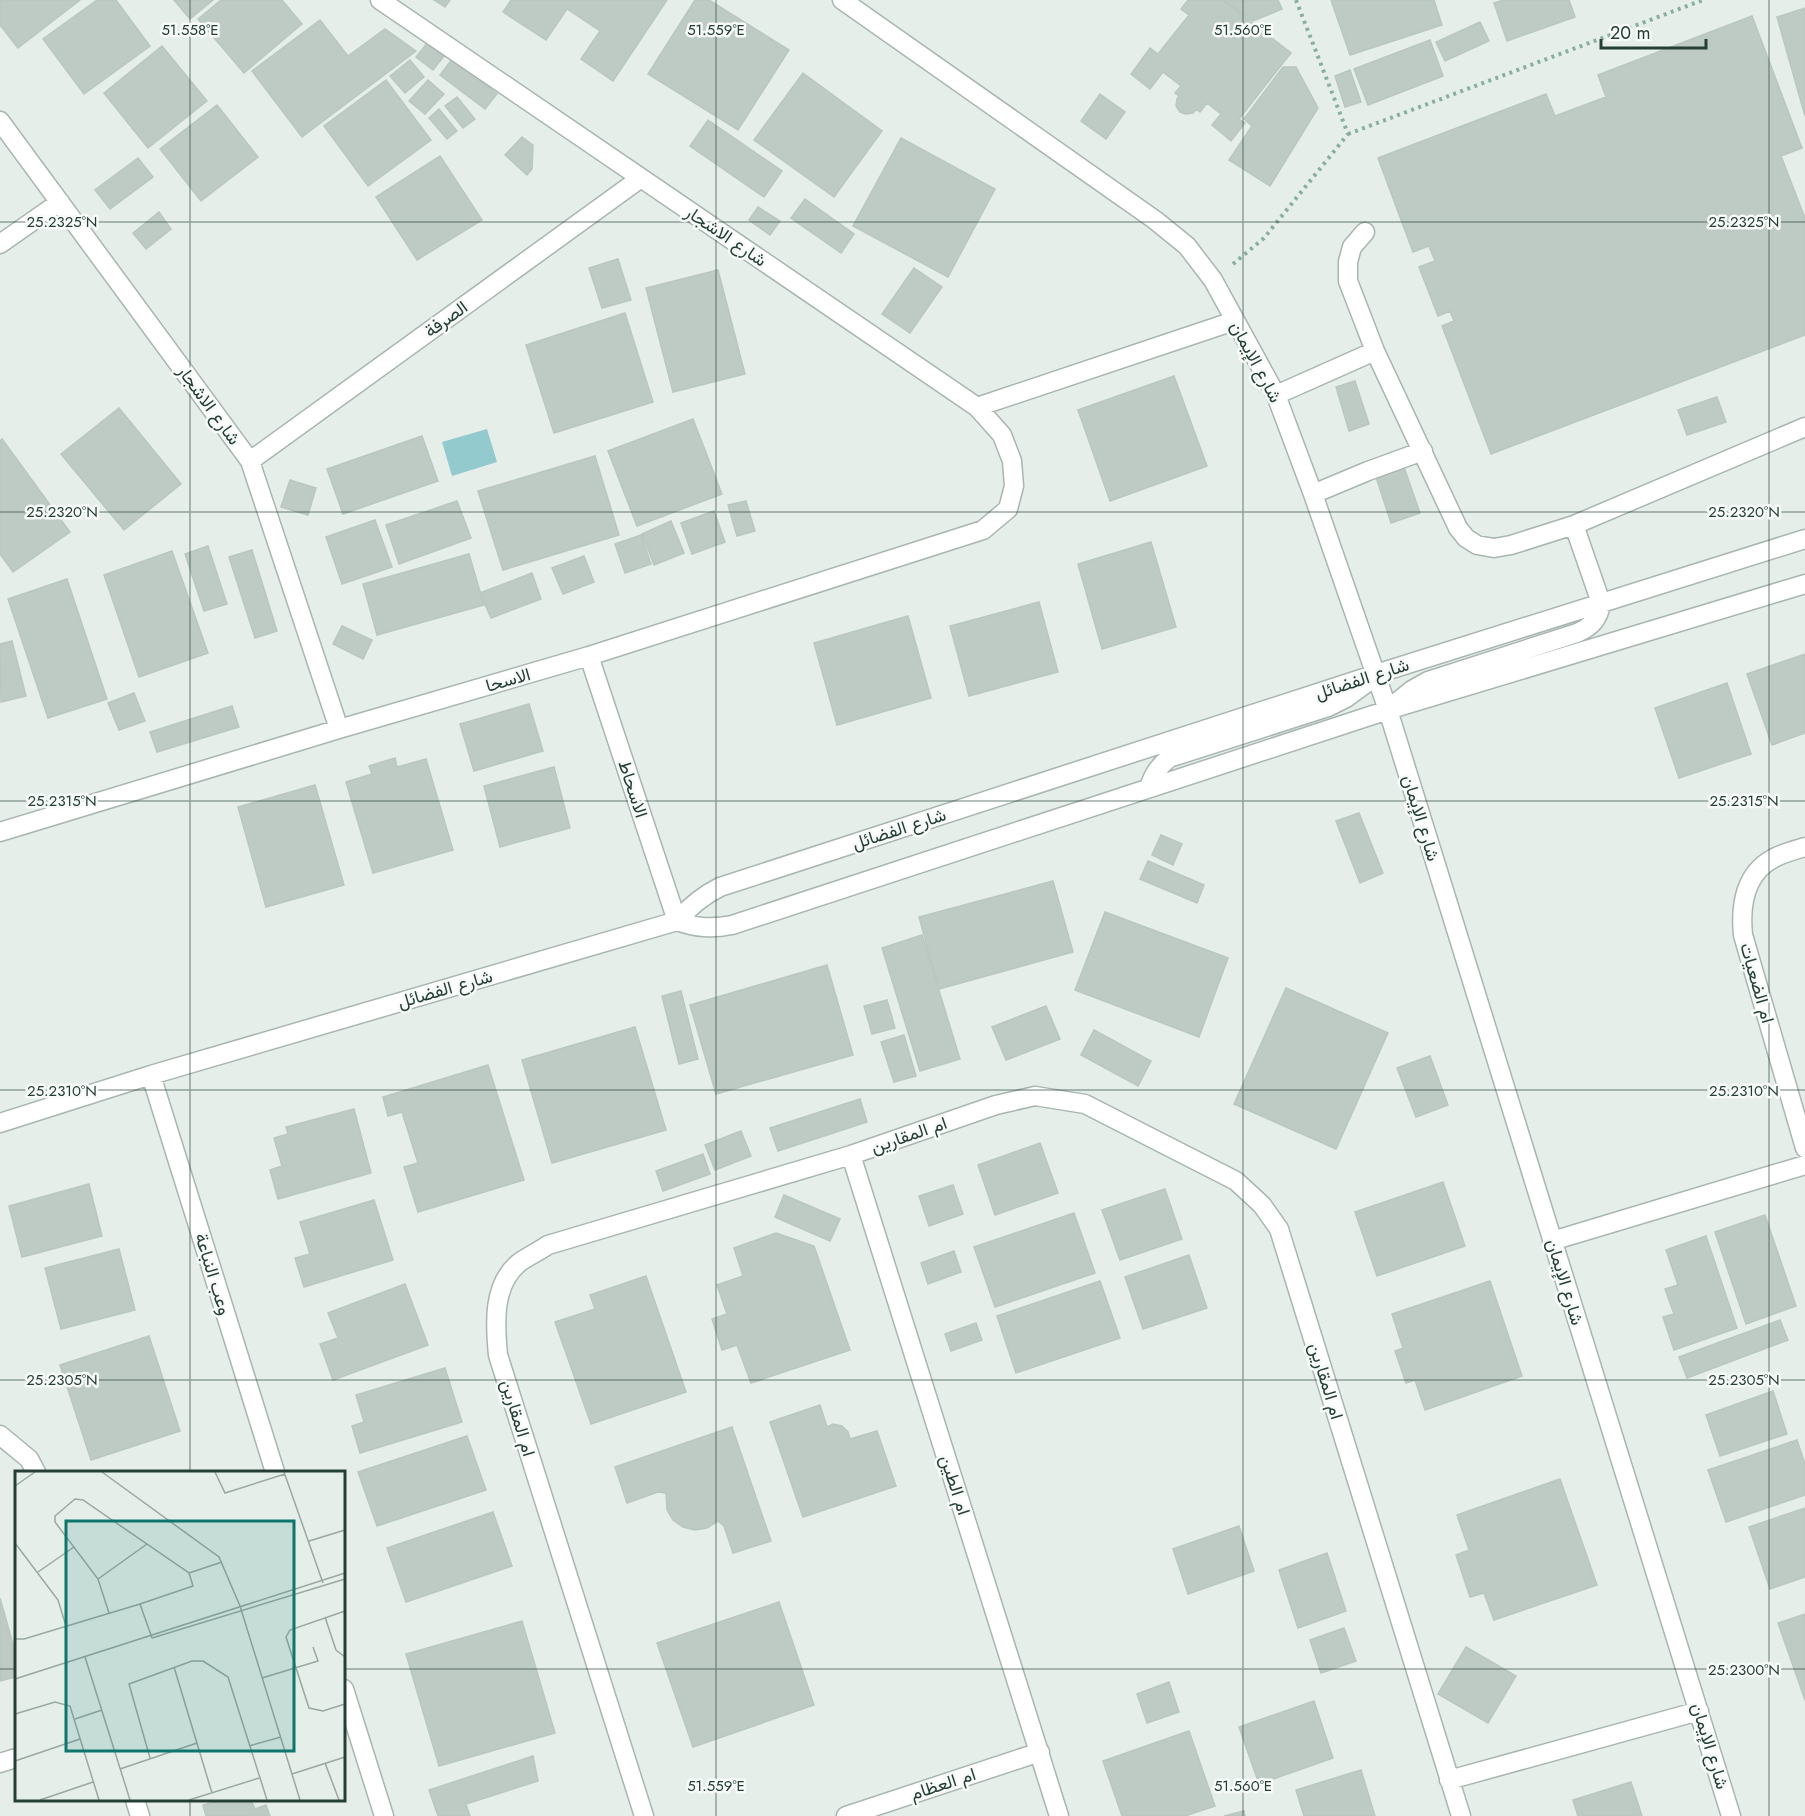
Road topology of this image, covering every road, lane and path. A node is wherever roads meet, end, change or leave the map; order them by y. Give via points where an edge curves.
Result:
1 (380, 0) edge
2 (842, 0) edge
3 (1296, 0) edge
4 (1703, 0) edge
5 (0, 121) edge
6 (1348, 134) junction
7 (641, 178) junction
8 (60, 202) junction
9 (1365, 232) dead end
10 (0, 244) edge
11 (1213, 280) junction
12 (1234, 321) junction
13 (1375, 351) junction
14 (1276, 395) junction
15 (977, 407) junction
16 (1805, 427) edge
17 (1423, 451) junction
18 (250, 461) junction
19 (1313, 494) junction
20 (1008, 509) joint
21 (1574, 525) junction
22 (1805, 538) edge
23 (1805, 584) edge
24 (1601, 603) junction
25 (589, 656) junction
26 (1376, 674) junction
27 (1388, 710) junction
28 (339, 729) junction
29 (1149, 788) junction
30 (0, 830) edge
31 (1805, 847) edge
32 (677, 921) junction
33 (152, 1075) junction
34 (0, 1123) edge
35 (1805, 1148) edge
36 (851, 1155) junction
37 (1805, 1165) edge
38 (1552, 1241) junction
39 (0, 1435) edge
40 (35, 1471) edge
41 (274, 1471) edge
42 (345, 1692) edge
43 (1699, 1711) junction
44 (1040, 1752) junction
45 (15, 1758) edge
46 (0, 1763) edge
47 (1449, 1780) junction
48 (135, 1801) edge
49 (140, 1816) edge
50 (384, 1816) edge
51 (644, 1816) edge
52 (846, 1816) edge
53 (1059, 1816) edge
54 (1461, 1816) edge
55 (1731, 1816) edge

1 - 7 street, شارع الاشجار
2 - 11 street, شارع الإيمان via 1155,220 1187,246
3 - 6 path
4 - 6 path
5 - 8 street, شارع الاشجار
6 - 11 path via 1264,238
7 - 15 street, شارع الاشجار
7 - 18 street, الصرفة
8 - 10 street
8 - 18 street, شارع الاشجار
9 - 13 street via 1352,247 1348,281
11 - 12 street, شارع الإيمان
12 - 14 street, شارع الإيمان
12 - 15 street
13 - 14 street
13 - 17 street
14 - 19 street, شارع الإيمان
15 - 20 street, شارع الاشجار via 1002,435 1012,461 1014,486
16 - 21 street
17 - 19 street
17 - 21 street via 1458,528 1477,545 1494,548
18 - 28 street, شارع الاشجار
19 - 26 street, شارع الإيمان
20 - 25 street, الاسحا via 983,530
21 - 24 street
22 - 24 street, شارع الفضائل
23 - 27 street
24 - 26 street, شارع الفضائل
24 - 27 street via 1599,614 1586,629 1428,681
25 - 28 street, الاسحا
25 - 32 street, الاسحاط
26 - 27 street, شارع الإيمان
26 - 29 street via 1362,688 1328,707 1169,758 1152,776
26 - 32 street, شارع الفضائل via 720,887 703,895
27 - 29 street
27 - 38 street, شارع الإيمان
28 - 30 street, الاسحا
29 - 32 street via 732,925 694,927
31 - 35 street, ام الضعيات via 1774,858 1755,872 1745,892 1741,913 1743,935
32 - 33 street, شارع الفضائل
33 - 34 street, شارع الفضائل
33 - 41 street, وعب النباعة
36 - 44 street, ام الطين
36 - 47 street, ام المقارين via 996,1105 1035,1096 1085,1104 1236,1181 1262,1205 1279,1229
36 - 51 street, ام المقارين via 548,1245 518,1263 503,1285 495,1319 498,1355
37 - 38 street
38 - 43 street, شارع الإيمان
39 - 40 street via 29,1459
42 - 50 street
43 - 47 street
43 - 55 street, شارع الإيمان
44 - 52 street, ام العظام
44 - 53 street, ام الطين
45 - 46 street
47 - 54 street, ام المقارين
48 - 49 street

